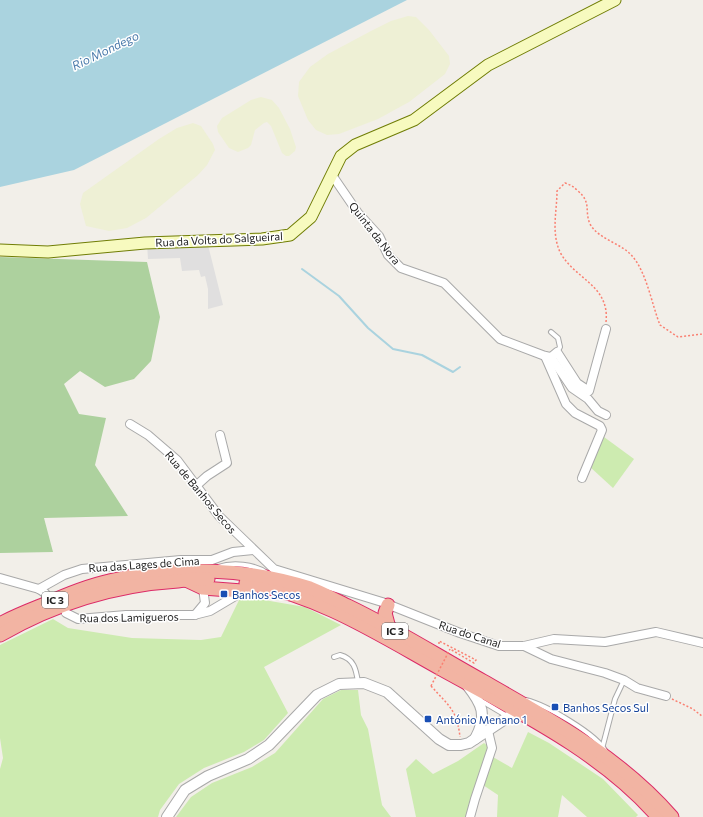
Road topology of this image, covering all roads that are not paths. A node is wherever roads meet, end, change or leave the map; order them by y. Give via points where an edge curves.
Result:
1 (615, 0) edge
2 (332, 175) junction
3 (0, 250) edge
4 (606, 329) road end
5 (551, 332) dead end
6 (551, 355) junction
7 (606, 415) dead end
8 (130, 424) dead end
9 (220, 435) dead end
10 (582, 478) dead end
11 (197, 485) junction
12 (253, 550) junction
13 (0, 578) edge
14 (186, 580) junction
15 (255, 585) junction
16 (203, 588) junction
17 (242, 591) junction
18 (385, 603) junction
19 (66, 613) dead end
20 (194, 615) junction
21 (367, 615) junction
22 (1, 626) edge
23 (389, 628) junction
24 (703, 643) edge
25 (524, 646) junction
26 (334, 657) dead end
27 (624, 680) junction
28 (358, 682) junction
29 (465, 682) junction
30 (508, 695) junction
31 (666, 696) road end
32 (479, 700) junction
33 (525, 716) junction
34 (508, 717) junction
35 (488, 731) junction
36 (475, 738) junction
37 (603, 745) junction
38 (609, 758) junction
39 (167, 817) edge
40 (470, 817) edge
41 (658, 817) edge
42 (672, 817) edge

1 - 2 main road, Rua da Volta do Salgueiral via 488,65 414,120 355,144 341,156
2 - 3 main road, Rua da Volta do Salgueiral via 311,217 290,235 262,239 145,243 48,252
2 - 6 street, Quinta da Nora via 358,213 379,236 388,255 401,268 444,283 500,338
4 - 6 street via 589,391 577,383
5 - 6 lane via 558,338 560,347
6 - 7 street via 572,388
6 - 10 street via 566,404 575,413 600,426 602,430
8 - 11 street, Rua de Banhos Secos via 168,451
9 - 11 street via 227,464
11 - 12 street, Rua de Banhos Secos via 219,516
12 - 13 street, Rua das Lages de Cima via 233,552 212,560 181,560 82,569 64,575 42,591
12 - 18 street, Rua de Banhos Secos via 274,569
14 - 15 highway, IC 3 via 204,578
14 - 16 highway
14 - 22 highway, IC 3 via 112,590
15 - 17 highway
15 - 29 highway, IC 3 via 308,599 344,615
16 - 17 highway
16 - 20 street, Rua dos Lamigueros via 205,603
17 - 20 street, Rua dos Lamigueros via 210,611
18 - 21 highway via 379,610
18 - 23 highway
18 - 25 street, Rua do Canal via 499,646
19 - 20 street, Rua dos Lamigueros via 78,619 126,615
21 - 22 highway, IC 3 via 311,589 275,579 205,570 158,572 108,581 63,596
21 - 23 highway, IC 3
23 - 30 highway, IC 3
24 - 25 street, Rua do Canal via 656,632 605,642 554,638
25 - 27 street via 551,659
26 - 28 lane via 340,655 352,661
27 - 31 street via 637,688
27 - 37 lane via 615,699
28 - 36 street via 387,692 438,739 450,745 469,743
28 - 39 street via 339,684 317,695 269,745 248,759 208,776 185,790
29 - 32 street
29 - 33 highway, IC 3
30 - 37 lane via 529,700 554,711
30 - 38 highway, IC 3
32 - 34 lane
32 - 36 street via 482,718
33 - 34 street
33 - 41 highway, IC 3 via 611,772
34 - 35 street
35 - 36 street
35 - 40 street via 492,748
37 - 38 lane
38 - 42 highway, IC 3 via 655,798

